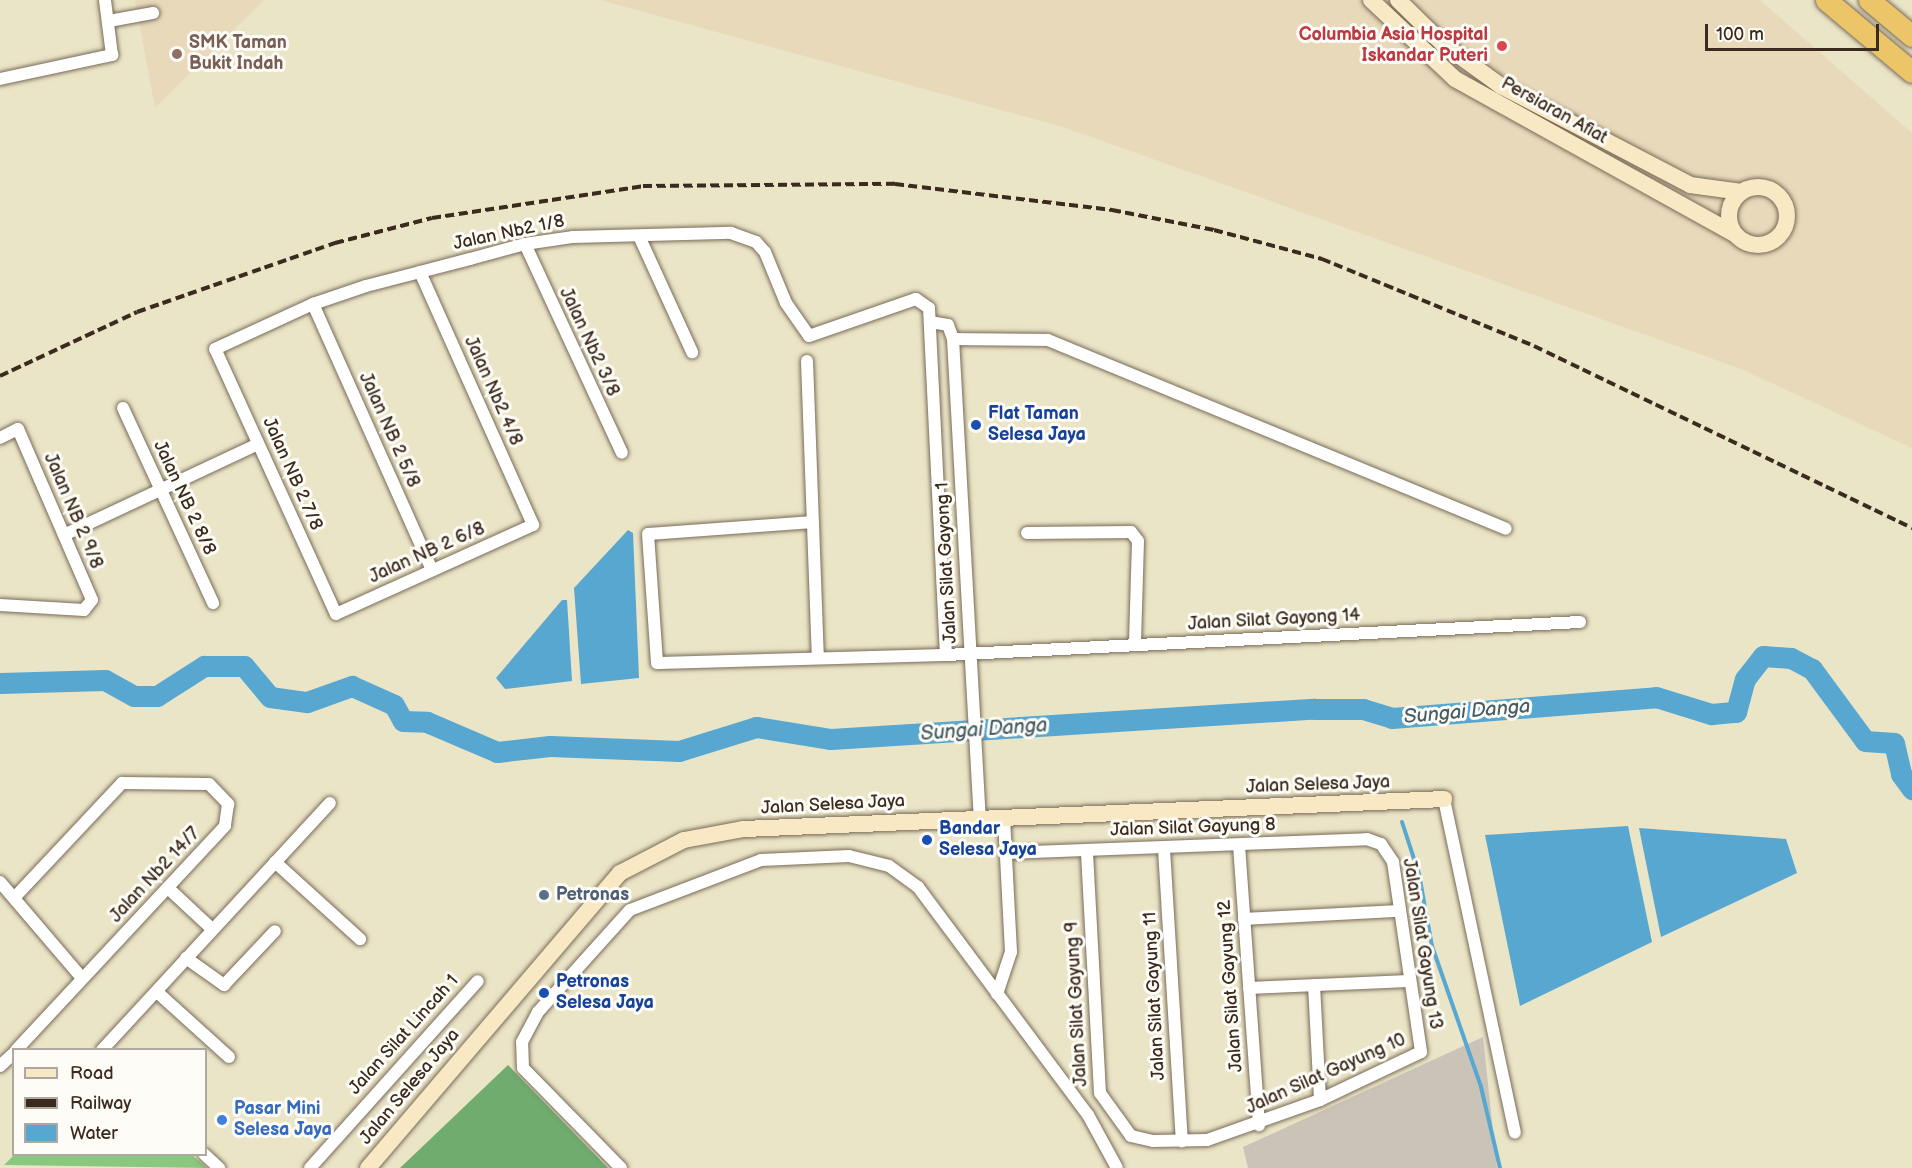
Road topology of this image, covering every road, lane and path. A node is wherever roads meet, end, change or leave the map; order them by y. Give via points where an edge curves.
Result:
1 (105, 0) edge
2 (1371, 0) edge
3 (1398, 0) edge
4 (1826, 0) edge
5 (1869, 0) edge
6 (153, 13) dead end
7 (109, 21) junction
8 (1912, 36) edge
9 (1912, 72) edge
10 (0, 79) edge
11 (1742, 192) junction
12 (1735, 234) junction
13 (639, 236) junction
14 (525, 244) junction
15 (420, 272) junction
16 (313, 304) junction
17 (930, 322) junction
18 (953, 339) junction
19 (215, 349) joint
20 (692, 352) dead end
21 (807, 361) dead end
22 (123, 408) dead end
23 (0, 438) edge
24 (258, 444) junction
25 (622, 453) dead end
26 (160, 489) junction
27 (813, 522) junction
28 (533, 525) joint
29 (1506, 529) dead end
30 (1027, 533) dead end
31 (64, 535) junction
32 (432, 570) junction
33 (213, 603) dead end
34 (0, 605) edge
35 (336, 614) joint
36 (1580, 622) dead end
37 (1135, 645) junction
38 (946, 655) junction
39 (970, 655) junction
40 (818, 658) junction
41 (1444, 799) joint
42 (330, 803) dead end
43 (1004, 817) junction
44 (980, 818) junction
45 (1381, 843) joint
46 (1239, 845) junction
47 (1164, 849) junction
48 (1087, 850) junction
49 (1006, 853) junction
50 (275, 862) junction
51 (0, 882) edge
52 (168, 888) junction
53 (14, 898) junction
54 (1398, 911) junction
55 (1244, 919) junction
56 (212, 929) junction
57 (275, 931) dead end
58 (360, 939) dead end
59 (186, 958) junction
60 (82, 978) junction
61 (478, 981) dead end
62 (1408, 981) junction
63 (1314, 985) junction
64 (1249, 988) junction
65 (157, 992) junction
66 (997, 994) junction
67 (15, 1048) edge
68 (104, 1048) edge
69 (1421, 1052) joint
70 (229, 1057) dead end
71 (1320, 1100) junction
72 (1259, 1125) junction
73 (1515, 1132) dead end
74 (1139, 1140) joint
75 (1182, 1141) junction
76 (205, 1156) edge
77 (219, 1168) edge
78 (310, 1168) edge
79 (368, 1168) edge
80 (621, 1168) edge
81 (1117, 1168) edge

1 - 7 street
2 - 12 street, Persiaran Afiat via 1455,79
3 - 11 street, Persiaran Afiat via 1443,44 1501,86 1690,185
4 - 9 highway
5 - 8 highway
6 - 7 street
7 - 10 street via 111,55
11 - 12 street via 1730,207
11 - 12 street, Persiaran Afiat via 1769,189 1783,203 1786,221 1769,243 1750,245
13 - 14 street, Jalan Nb2 1/8
13 - 17 street, Jalan Nb2 1/8 via 743,235 765,252 786,303 809,336 916,299 925,300
13 - 20 street
14 - 15 street, Jalan Nb2 1/8
14 - 25 street, Jalan Nb2 3/8
15 - 16 street, Jalan Nb2 1/8
15 - 28 street, Jalan Nb2 4/8
16 - 19 street, Jalan Nb2 1/8
16 - 32 street, Jalan NB 2 5/8
17 - 18 street via 948,325
17 - 38 street
18 - 29 street via 1048,340
18 - 39 street, Jalan Silat Gayong 1
19 - 24 street, Jalan NB 2 7/8
21 - 27 street
22 - 26 street, Jalan NB 2 8/8
23 - 31 street, Jalan NB 2 9/8 via 18,429
24 - 26 street
24 - 35 street, Jalan NB 2 7/8
26 - 31 street
26 - 33 street, Jalan NB 2 8/8
27 - 40 street
27 - 40 street, Jalan Silat Gayong 14 via 662,529 646,538 657,663
28 - 32 street, Jalan NB 2 6/8
30 - 37 street via 1131,532 1138,541
31 - 34 street, Jalan NB 2 9/8 via 92,600 90,608
32 - 35 street, Jalan NB 2 6/8
36 - 37 street, Jalan Silat Gayong 14
37 - 39 street, Jalan Silat Gayong 14
38 - 39 street, Jalan Silat Gayong 14
38 - 40 street, Jalan Silat Gayong 14
39 - 44 street, Jalan Silat Gayong 1
41 - 43 street, Jalan Selesa Jaya
41 - 73 street
42 - 50 street
43 - 44 street, Jalan Selesa Jaya
43 - 49 street
44 - 79 street, Jalan Selesa Jaya via 744,829 654,851 614,880
45 - 46 street, Jalan Silat Gayung 8 via 1367,839
45 - 54 street, Jalan Silat Gayung 13 via 1393,862
46 - 47 street, Jalan Silat Gayung 8
46 - 55 street, Jalan Silat Gayung 12
47 - 48 street, Jalan Silat Gayung 8
47 - 75 street, Jalan Silat Gayung 11
48 - 49 street, Jalan Silat Gayung 8
48 - 74 street, Jalan Silat Gayung 9 via 1100,1093 1117,1120
49 - 66 street via 1011,952
50 - 56 street
50 - 58 street
51 - 53 street
52 - 53 street, Jalan Nb2 14/7 via 225,826 228,804 209,784 122,783
52 - 56 street
52 - 60 street, Jalan Nb2 14/7
53 - 60 street
54 - 55 street
54 - 62 street, Jalan Silat Gayung 13
55 - 64 street, Jalan Silat Gayung 12
56 - 59 street
57 - 59 street via 224,985
59 - 65 street
60 - 67 street, Jalan Nb2 14/7
61 - 78 street, Jalan Silat Lincah 1
62 - 63 street
62 - 69 street, Jalan Silat Gayung 13
63 - 64 street
63 - 71 street
64 - 72 street, Jalan Silat Gayung 12
65 - 68 street
65 - 70 street
66 - 80 street via 918,886 889,866 849,856 761,860 630,910 538,1012 522,1042 523,1068
66 - 81 street via 1088,1115
69 - 71 street, Jalan Silat Gayung 10
71 - 72 street, Jalan Silat Gayung 10
72 - 75 street, Jalan Silat Gayung 10 via 1207,1140
74 - 75 street, Jalan Silat Gayung 10
76 - 77 street

